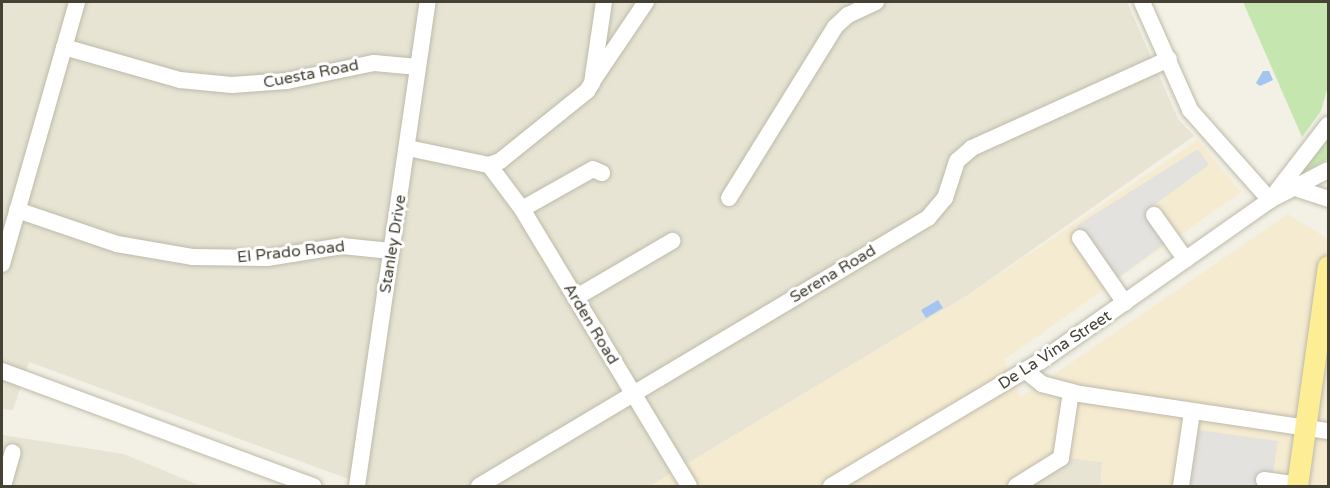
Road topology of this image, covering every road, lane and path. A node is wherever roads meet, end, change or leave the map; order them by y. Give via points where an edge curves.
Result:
1 (77, 2) edge
2 (428, 2) edge
3 (604, 2) edge
4 (646, 2) edge
5 (876, 2) edge
6 (1142, 2) edge
7 (64, 47) junction
8 (1169, 59) junction
9 (418, 67) junction
10 (592, 83) junction
11 (1329, 125) edge
12 (408, 148) junction
13 (489, 165) junction
14 (1329, 170) edge
15 (602, 173) dead end
16 (1298, 189) junction
17 (729, 198) dead end
18 (1329, 199) edge
19 (1270, 200) junction
20 (522, 209) junction
21 (17, 210) junction
22 (1154, 215) dead end
23 (6, 230) edge
24 (1080, 238) dead end
25 (672, 241) dead end
26 (391, 250) junction
27 (1186, 260) junction
28 (2, 264) edge
29 (1328, 276) edge
30 (575, 298) junction
31 (1125, 303) junction
32 (1324, 339) edge
33 (2, 371) edge
34 (1026, 371) junction
35 (634, 392) junction
36 (1071, 392) junction
37 (1192, 412) junction
38 (1307, 428) junction
39 (1329, 431) edge
40 (13, 452) dead end
41 (1264, 480) dead end
42 (3, 486) edge
43 (314, 486) edge
44 (357, 486) edge
45 (479, 486) edge
46 (689, 486) edge
47 (831, 486) edge
48 (1016, 486) edge
49 (1181, 486) edge
50 (1298, 486) edge

1 - 7 street
2 - 9 street, Stanley Drive
3 - 10 street
4 - 10 street
5 - 17 street via 848,15 835,27
6 - 8 street
7 - 9 street, Cuesta Road via 180,80 214,84 287,81 374,63
7 - 21 street
8 - 19 street via 1190,110
8 - 35 street, Serena Road via 972,148 954,166 945,198 933,213
9 - 12 street, Stanley Drive
10 - 13 street via 579,101 500,161
11 - 19 street, De La Vina Street
12 - 13 street
12 - 26 street, Stanley Drive
13 - 20 street, Arden Road
14 - 16 street, De La Vina Street
15 - 20 street via 593,169
16 - 18 street
16 - 19 street, De La Vina Street
19 - 27 street, De La Vina Street
20 - 30 street, Arden Road
21 - 23 street
21 - 26 street, El Prado Road via 117,244 192,257 267,258 342,246
22 - 27 street
23 - 28 street
24 - 31 street
25 - 30 street
26 - 44 street, Stanley Drive
27 - 31 street, De La Vina Street
29 - 32 main road
30 - 35 street, Arden Road
31 - 34 street, De La Vina Street
32 - 38 main road
33 - 43 street
34 - 36 street via 1042,384
34 - 47 street, De La Vina Street
35 - 45 street, Serena Road
35 - 46 street, Arden Road
36 - 37 street
36 - 48 street via 1061,458
37 - 38 street
37 - 49 street
38 - 39 street
38 - 50 main road
40 - 42 street
41 - 50 street

